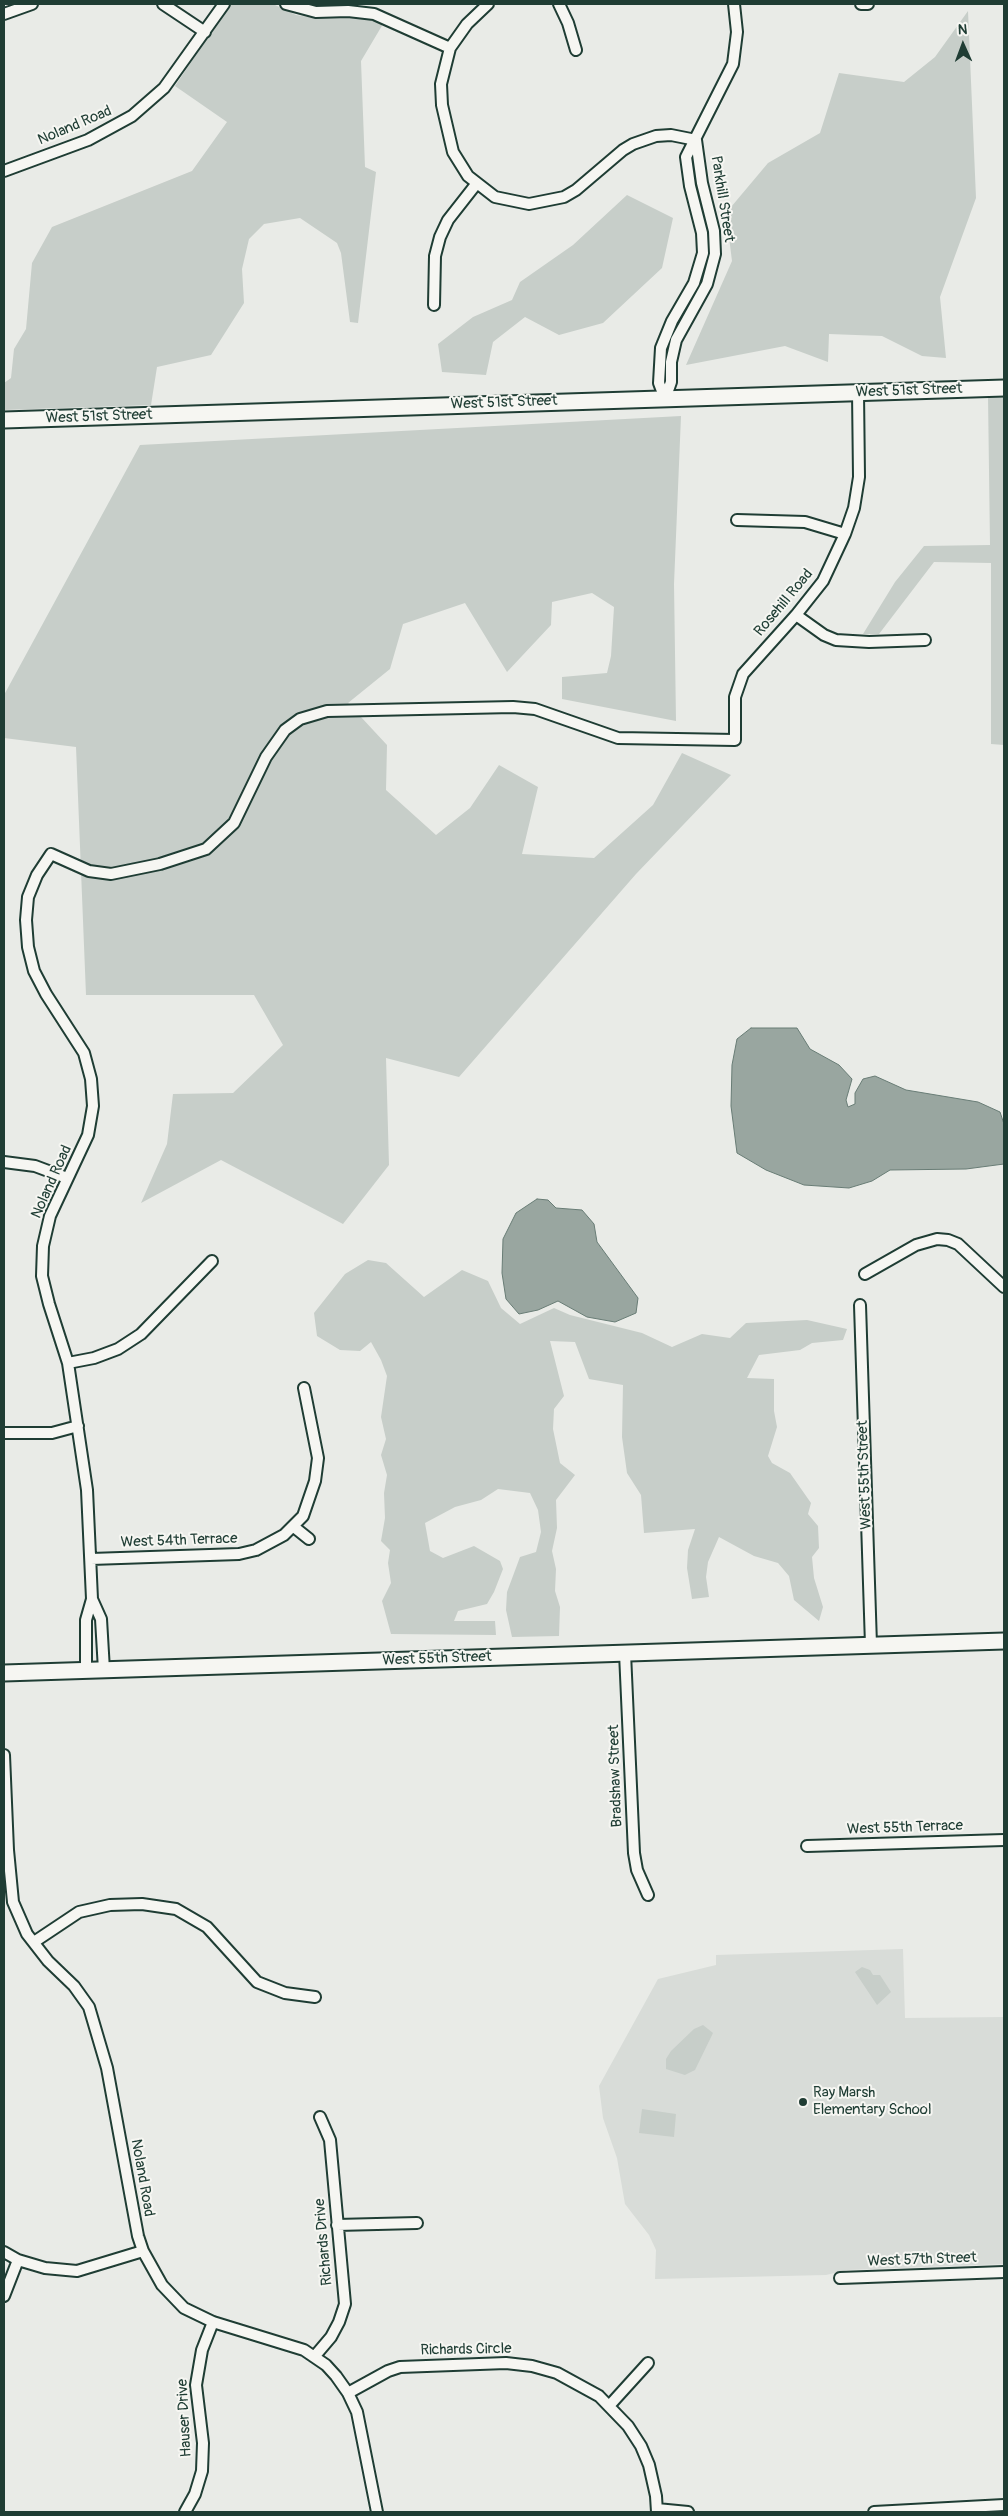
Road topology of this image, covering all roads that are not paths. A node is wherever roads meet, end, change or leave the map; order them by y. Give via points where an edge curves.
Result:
1 (32, 4) edge
2 (163, 4) edge
3 (224, 4) edge
4 (286, 4) edge
5 (488, 4) edge
6 (559, 4) edge
7 (734, 4) edge
8 (861, 4) edge
9 (868, 4) edge
10 (4, 14) edge
11 (205, 32) junction
12 (450, 48) junction
13 (576, 50) dead end
14 (696, 140) junction
15 (4, 171) edge
16 (477, 183) junction
17 (709, 207) junction
18 (697, 210) junction
19 (696, 278) junction
20 (707, 284) junction
21 (434, 305) dead end
22 (1004, 388) edge
23 (858, 392) junction
24 (665, 398) junction
25 (4, 420) edge
26 (737, 520) dead end
27 (845, 534) junction
28 (796, 615) junction
29 (926, 640) dead end
30 (51, 854) joint
31 (4, 1162) edge
32 (67, 1178) junction
33 (212, 1261) dead end
34 (866, 1274) dead end
35 (1004, 1288) edge
36 (860, 1305) dead end
37 (68, 1364) junction
38 (304, 1388) dead end
39 (78, 1426) junction
40 (4, 1433) edge
41 (294, 1527) junction
42 (309, 1539) dead end
43 (91, 1559) junction
44 (92, 1599) junction
45 (1004, 1641) edge
46 (871, 1645) junction
47 (625, 1653) junction
48 (86, 1670) junction
49 (104, 1670) junction
50 (4, 1673) edge
51 (4, 1755) edge
52 (1004, 1840) edge
53 (807, 1846) dead end
54 (648, 1895) dead end
55 (34, 1942) junction
56 (316, 1997) dead end
57 (320, 2117) dead end
58 (416, 2223) dead end
59 (337, 2224) junction
60 (143, 2251) junction
61 (4, 2252) edge
62 (18, 2260) junction
63 (1004, 2272) edge
64 (840, 2278) dead end
65 (4, 2296) edge
66 (213, 2322) junction
67 (314, 2357) junction
68 (648, 2363) dead end
69 (348, 2393) junction
70 (610, 2406) junction
71 (1004, 2505) edge
72 (657, 2511) edge
73 (185, 2512) edge
74 (377, 2512) edge
75 (688, 2512) edge
76 (874, 2512) edge

1 - 10 street
2 - 11 street
3 - 11 street, Noland Road
4 - 12 street via 316,12 374,14
5 - 12 street via 467,24
6 - 13 street
7 - 14 street, Parkhill Street via 737,32 733,64
8 - 9 street
11 - 15 street, Noland Road via 164,88 132,116 88,140
12 - 16 street via 441,84 446,125 460,167
14 - 16 street via 671,135 633,144 576,190 547,202 511,202 495,197
14 - 17 street, Parkhill Street
14 - 18 street, Parkhill Street via 686,157
16 - 21 street via 448,220 440,237 435,256
17 - 18 street
17 - 20 street, Parkhill Street via 715,243 713,267
18 - 19 street, Parkhill Street via 703,244
19 - 20 street
19 - 24 street, Parkhill Street via 661,348 659,383
20 - 24 street, Parkhill Street via 676,340 671,362 672,382
22 - 23 street, West 51st Street
23 - 24 street, West 51st Street
23 - 27 street, Rosehill Road via 859,477 854,508
24 - 25 street, West 51st Street
26 - 27 street via 805,522
27 - 28 street, Rosehill Road via 823,581
28 - 29 street via 836,640
28 - 30 street, Rosehill Road via 749,666 738,684 735,740 618,738 535,709 512,707 327,711 300,719 285,730 266,756 234,823 206,849 160,864 111,874 89,871
30 - 32 street, Noland Road via 28,897 28,947 34,971 46,994 84,1053 91,1079 93,1106 88,1135
31 - 32 street via 35,1166
32 - 37 street, Noland Road via 50,1216 43,1246 42,1276
33 - 37 street via 140,1334 118,1349
34 - 35 street via 916,1245 937,1239 948,1240 958,1244
36 - 46 street, West 55th Street
37 - 39 street, Noland Road
38 - 41 street, West 54th Terrace via 318,1458 310,1498 303,1516
39 - 40 street via 52,1432
39 - 43 street, Noland Road via 87,1490
41 - 42 street
41 - 43 street, West 54th Terrace via 264,1546 239,1554
43 - 44 street, Noland Road
44 - 48 street, Noland Road via 86,1620
44 - 49 street, Noland Road via 101,1619
45 - 46 street, West 55th Street
46 - 47 street, West 55th Street
47 - 49 street, West 55th Street
47 - 54 street, Bradshaw Street via 634,1853 637,1870
48 - 49 street, West 55th Street
48 - 50 street, West 55th Street
51 - 55 street, Noland Road via 13,1902
52 - 53 street, West 55th Terrace
55 - 56 street via 79,1912 110,1905 142,1904 176,1909 207,1927 257,1982 285,1993
55 - 60 street, Noland Road via 89,2007 99,2035
57 - 59 street, Richards Drive via 330,2140
58 - 59 street
59 - 67 street, Richards Drive via 344,2304 339,2322
60 - 62 street via 77,2271 45,2268
60 - 66 street, Noland Road via 171,2298 195,2315
61 - 62 street
62 - 65 street
63 - 64 street, West 57th Street
66 - 67 street, Noland Road via 283,2342
66 - 73 street, Hauser Drive via 202,2350 196,2385 203,2443 202,2471
67 - 69 street, Noland Road via 326,2365
68 - 70 street
69 - 70 street, Richards Circle via 400,2367 506,2363 557,2373 586,2387
69 - 74 street, Noland Road via 357,2412
70 - 72 street, Richards Circle via 640,2446 655,2486
71 - 76 street
72 - 75 street

